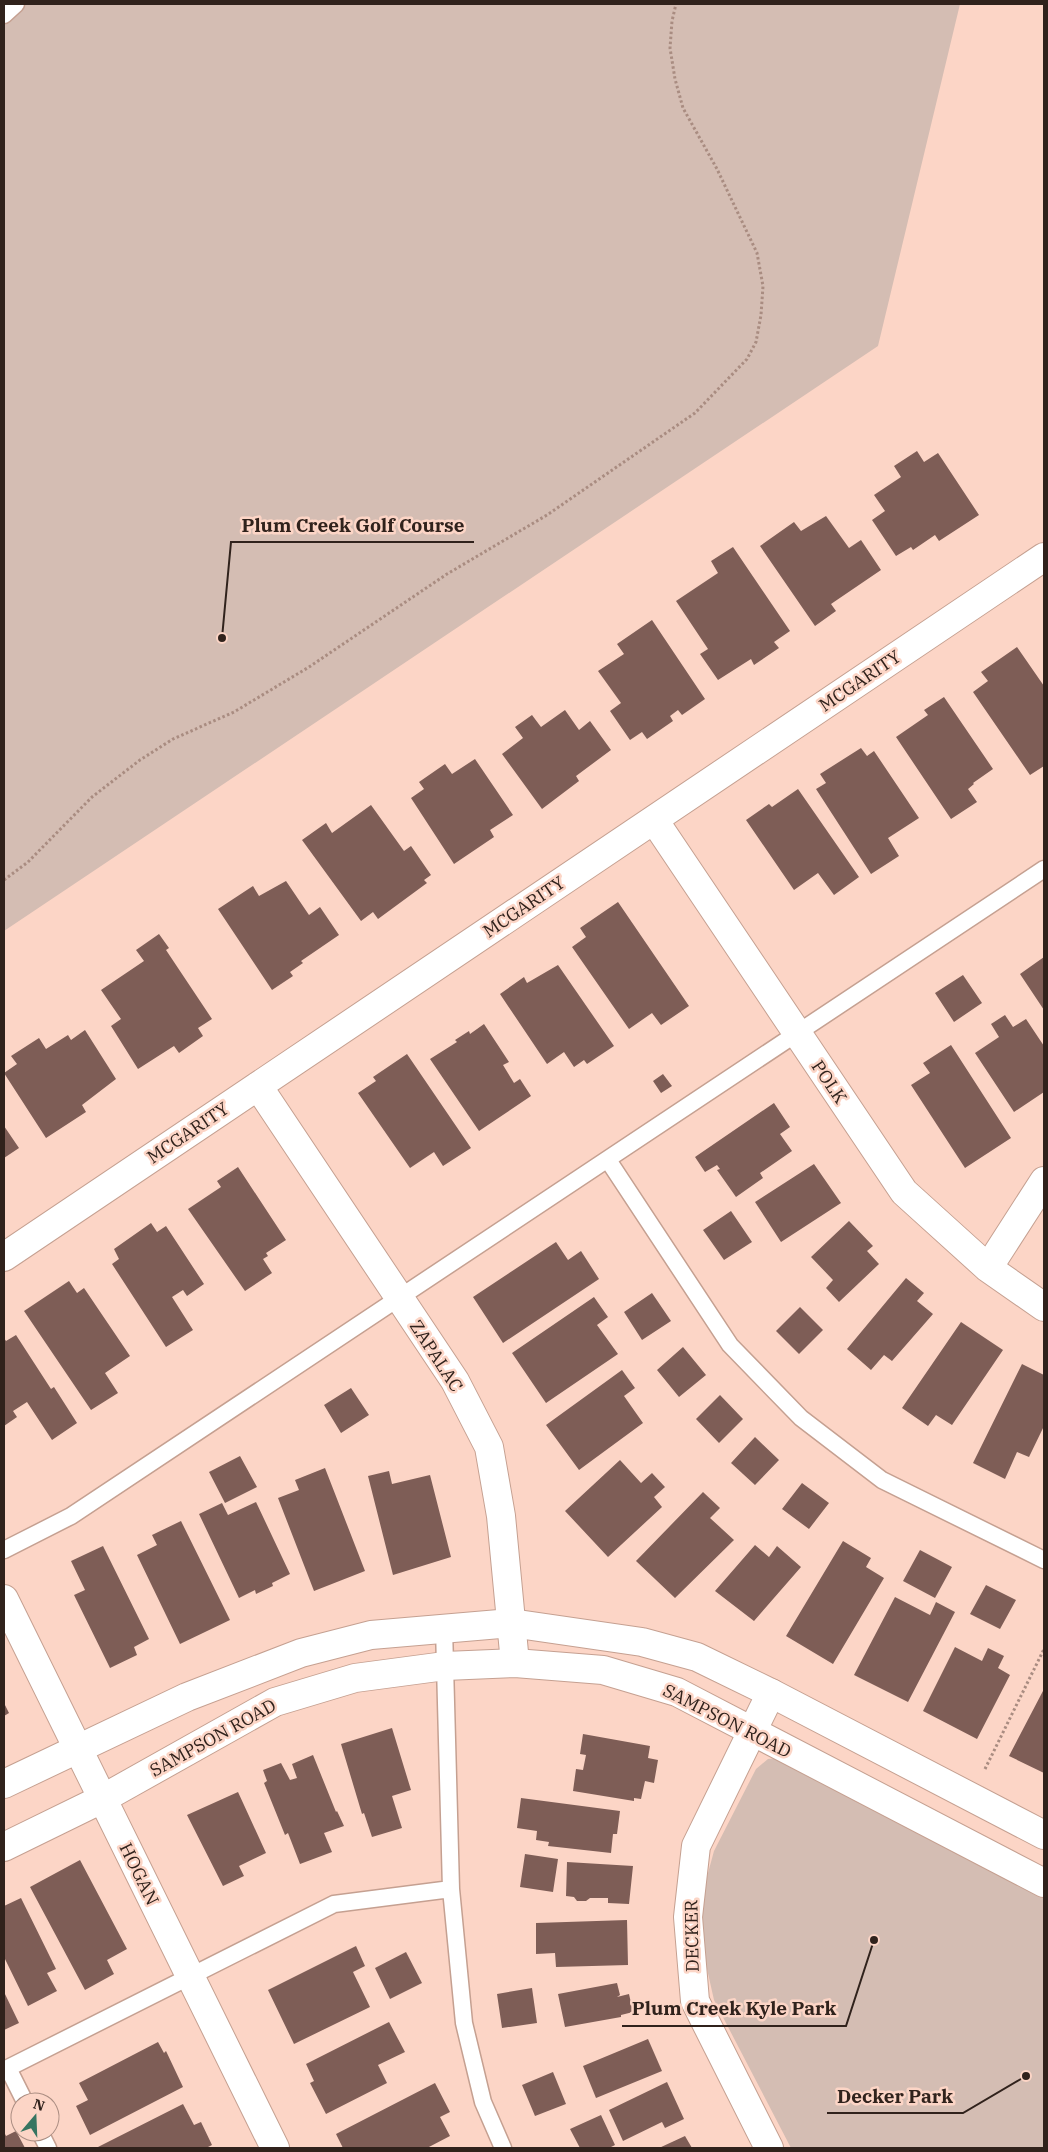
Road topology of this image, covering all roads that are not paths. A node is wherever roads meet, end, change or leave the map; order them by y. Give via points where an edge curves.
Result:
1 (16, 4) edge
2 (4, 15) edge
3 (1044, 557) edge
4 (654, 820) junction
5 (1044, 868) edge
6 (797, 1034) junction
7 (258, 1086) junction
8 (608, 1160) junction
9 (1044, 1181) edge
10 (4, 1257) edge
11 (988, 1268) junction
12 (399, 1298) junction
13 (1044, 1306) edge
14 (4, 1550) edge
15 (1044, 1560) edge
16 (4, 1599) edge
17 (511, 1623) junction
18 (444, 1628) junction
19 (515, 1663) junction
20 (445, 1666) junction
21 (771, 1693) junction
22 (752, 1733) junction
23 (77, 1749) junction
24 (4, 1784) edge
25 (102, 1799) junction
26 (1044, 1835) edge
27 (4, 1848) edge
28 (1044, 1882) edge
29 (451, 1889) junction
30 (190, 1976) junction
31 (6, 2069) edge
32 (19, 2092) edge
33 (274, 2148) edge
34 (503, 2148) edge
35 (769, 2148) edge

1 - 2 lane
3 - 4 street, MCGARITY
4 - 6 street, POLK
4 - 7 street, MCGARITY
5 - 6 lane
6 - 8 lane
6 - 11 street, POLK via 904,1192
7 - 10 street, MCGARITY
7 - 12 street, ZAPALAC
8 - 12 lane
8 - 15 lane via 730,1345 801,1418 882,1480
9 - 11 street
11 - 13 street, POLK
12 - 14 lane via 71,1516
12 - 17 street, ZAPALAC via 454,1381 489,1447 501,1516
16 - 23 street, HOGAN
17 - 18 street
17 - 19 street, ZAPALAC
17 - 21 street via 642,1642 697,1657
18 - 20 lane
18 - 23 street via 371,1635 301,1654 187,1697
19 - 20 street, SAMPSON ROAD
19 - 22 street, SAMPSON ROAD via 603,1670 677,1692
20 - 25 street, SAMPSON ROAD via 355,1678 275,1702
20 - 29 lane
21 - 22 street, DECKER
21 - 26 street
22 - 28 street, SAMPSON ROAD
22 - 35 street, DECKER via 696,1846 688,1916 695,2002
23 - 24 street
23 - 25 street, HOGAN
25 - 27 street, SAMPSON ROAD
25 - 30 street, HOGAN
29 - 30 lane via 334,1904
29 - 34 lane via 464,2023 483,2102
30 - 31 lane
30 - 33 street, HOGAN
31 - 32 lane

